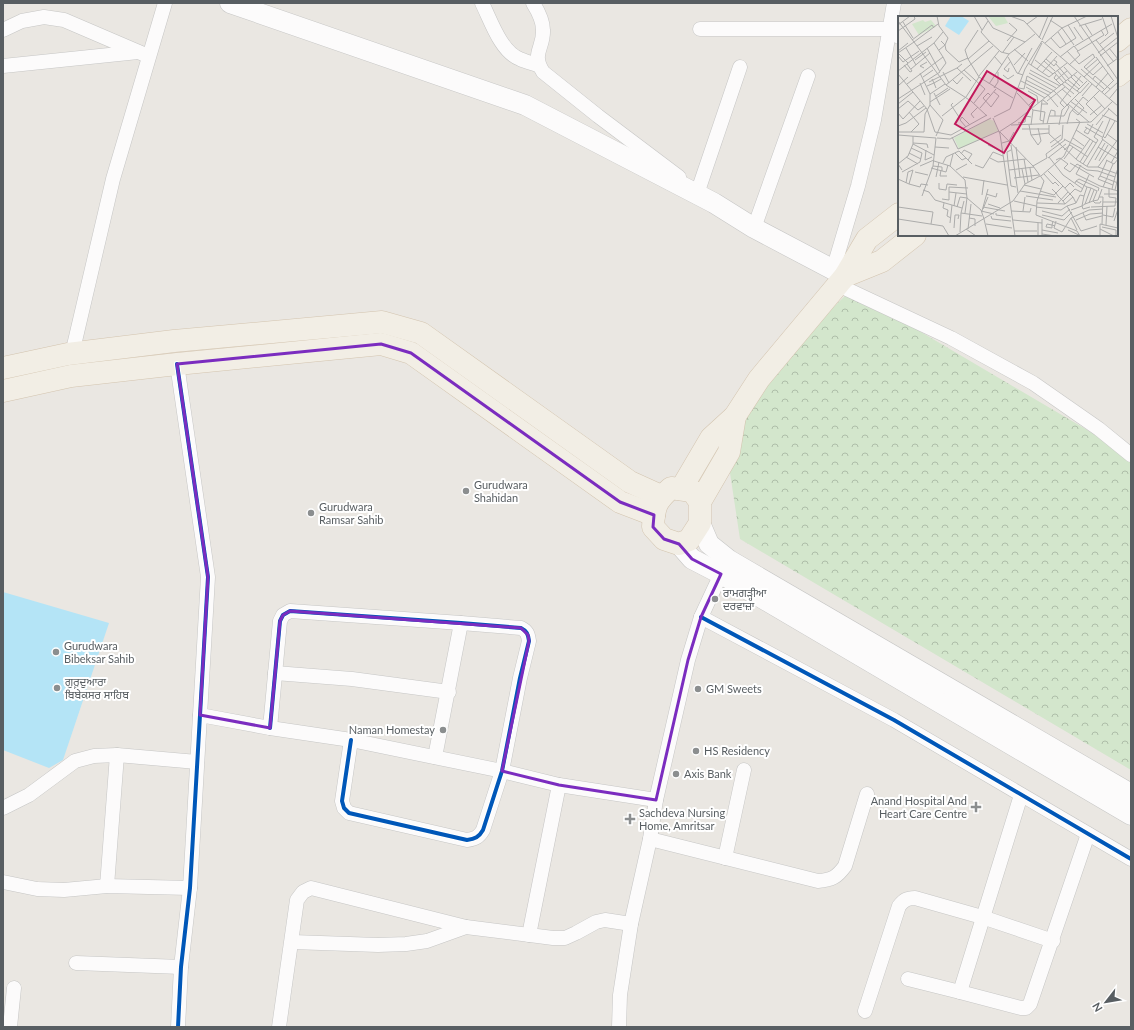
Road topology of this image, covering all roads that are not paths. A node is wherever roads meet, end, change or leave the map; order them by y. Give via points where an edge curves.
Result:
1 (165, 3) edge
2 (230, 3) edge
3 (482, 3) edge
4 (533, 3) edge
5 (894, 3) edge
6 (700, 29) dead end
7 (3, 30) edge
8 (1131, 30) edge
9 (894, 33) edge
10 (1118, 40) edge
11 (144, 54) junction
12 (538, 64) junction
13 (3, 66) edge
14 (740, 67) dead end
15 (808, 76) dead end
16 (698, 191) junction
17 (714, 203) junction
18 (898, 215) edge
19 (754, 228) junction
20 (915, 236) edge
21 (839, 277) junction
22 (72, 354) junction
23 (177, 364) junction
24 (3, 368) edge
25 (3, 391) edge
26 (735, 416) junction
27 (1131, 455) edge
28 (665, 500) junction
29 (700, 512) junction
30 (679, 544) junction
31 (722, 574) junction
32 (701, 617) junction
33 (461, 623) junction
34 (275, 673) junction
35 (449, 692) junction
36 (200, 715) junction
37 (270, 728) junction
38 (351, 740) junction
39 (117, 755) junction
40 (435, 757) junction
41 (197, 762) junction
42 (744, 770) dead end
43 (502, 771) junction
44 (559, 785) junction
45 (867, 794) dead end
46 (1131, 794) edge
47 (1021, 795) junction
48 (656, 800) junction
49 (3, 808) edge
50 (1131, 815) edge
51 (1088, 834) junction
52 (650, 839) junction
53 (725, 858) junction
54 (1131, 859) edge
55 (3, 882) edge
56 (107, 886) junction
57 (190, 888) junction
58 (982, 917) junction
59 (631, 924) junction
60 (466, 927) junction
61 (529, 935) junction
62 (1053, 941) junction
63 (292, 942) junction
64 (76, 964) dead end
65 (181, 967) junction
66 (908, 979) dead end
67 (14, 988) dead end
68 (960, 992) junction
69 (866, 1011) dead end
70 (10, 1027) edge
71 (178, 1027) edge
72 (279, 1027) edge
73 (619, 1027) edge

1 - 11 street
2 - 17 main road via 525,105
3 - 12 street via 502,43 510,53 519,59
4 - 12 street via 540,14 543,29 537,56
5 - 9 street
6 - 9 street
7 - 11 street via 22,21 44,17 64,20
8 - 10 main road
9 - 21 street
11 - 13 street
11 - 22 street
12 - 16 street via 543,72
14 - 16 street
15 - 19 street
16 - 17 street
17 - 19 main road
18 - 21 main road via 867,239
19 - 21 main road
20 - 21 main road via 882,261
21 - 26 main road via 758,379
21 - 27 street via 1033,382 1099,428
22 - 24 main road
22 - 28 main road via 174,341 382,322 421,333 630,482
23 - 25 main road via 71,376
23 - 28 main road via 381,344 411,353 620,502
23 - 36 street via 208,578
26 - 28 main road via 711,438
26 - 29 main road via 729,452
28 - 29 main road via 692,491
28 - 30 main road via 653,527 664,539
29 - 30 main road via 689,540
29 - 46 main road via 709,544 729,560
30 - 31 main road via 692,559
31 - 32 street
31 - 50 main road
32 - 47 street via 894,720
32 - 48 street via 688,660
33 - 34 street via 290,611 283,614 280,621
33 - 35 street
33 - 43 street via 521,628 526,630 528,635 529,641
34 - 35 street via 352,679
34 - 37 street
35 - 40 street
36 - 37 street
36 - 41 street
37 - 38 street
38 - 40 street
38 - 43 street via 342,801 349,813 467,840 480,836
39 - 41 street
39 - 49 street via 94,756 75,761 29,795
39 - 56 street
40 - 43 street
41 - 57 street
42 - 53 street
43 - 44 street
44 - 48 street
44 - 61 street
45 - 53 street via 845,866 838,875 828,880 818,881
47 - 51 street
47 - 58 street
48 - 52 street
51 - 54 street
51 - 62 street
52 - 53 street
52 - 59 street
55 - 56 street via 37,889 64,890
56 - 57 street
57 - 65 street
58 - 62 street
58 - 68 street
58 - 69 street via 915,898 903,901 899,906
59 - 61 street via 605,920 565,938
59 - 73 street via 620,995
60 - 61 street
60 - 63 street via 427,941 406,944
60 - 63 street via 311,888 303,892 297,900
62 - 68 street via 1033,998 1026,1008
63 - 72 street
64 - 65 street
65 - 71 street
66 - 68 street
67 - 70 street

